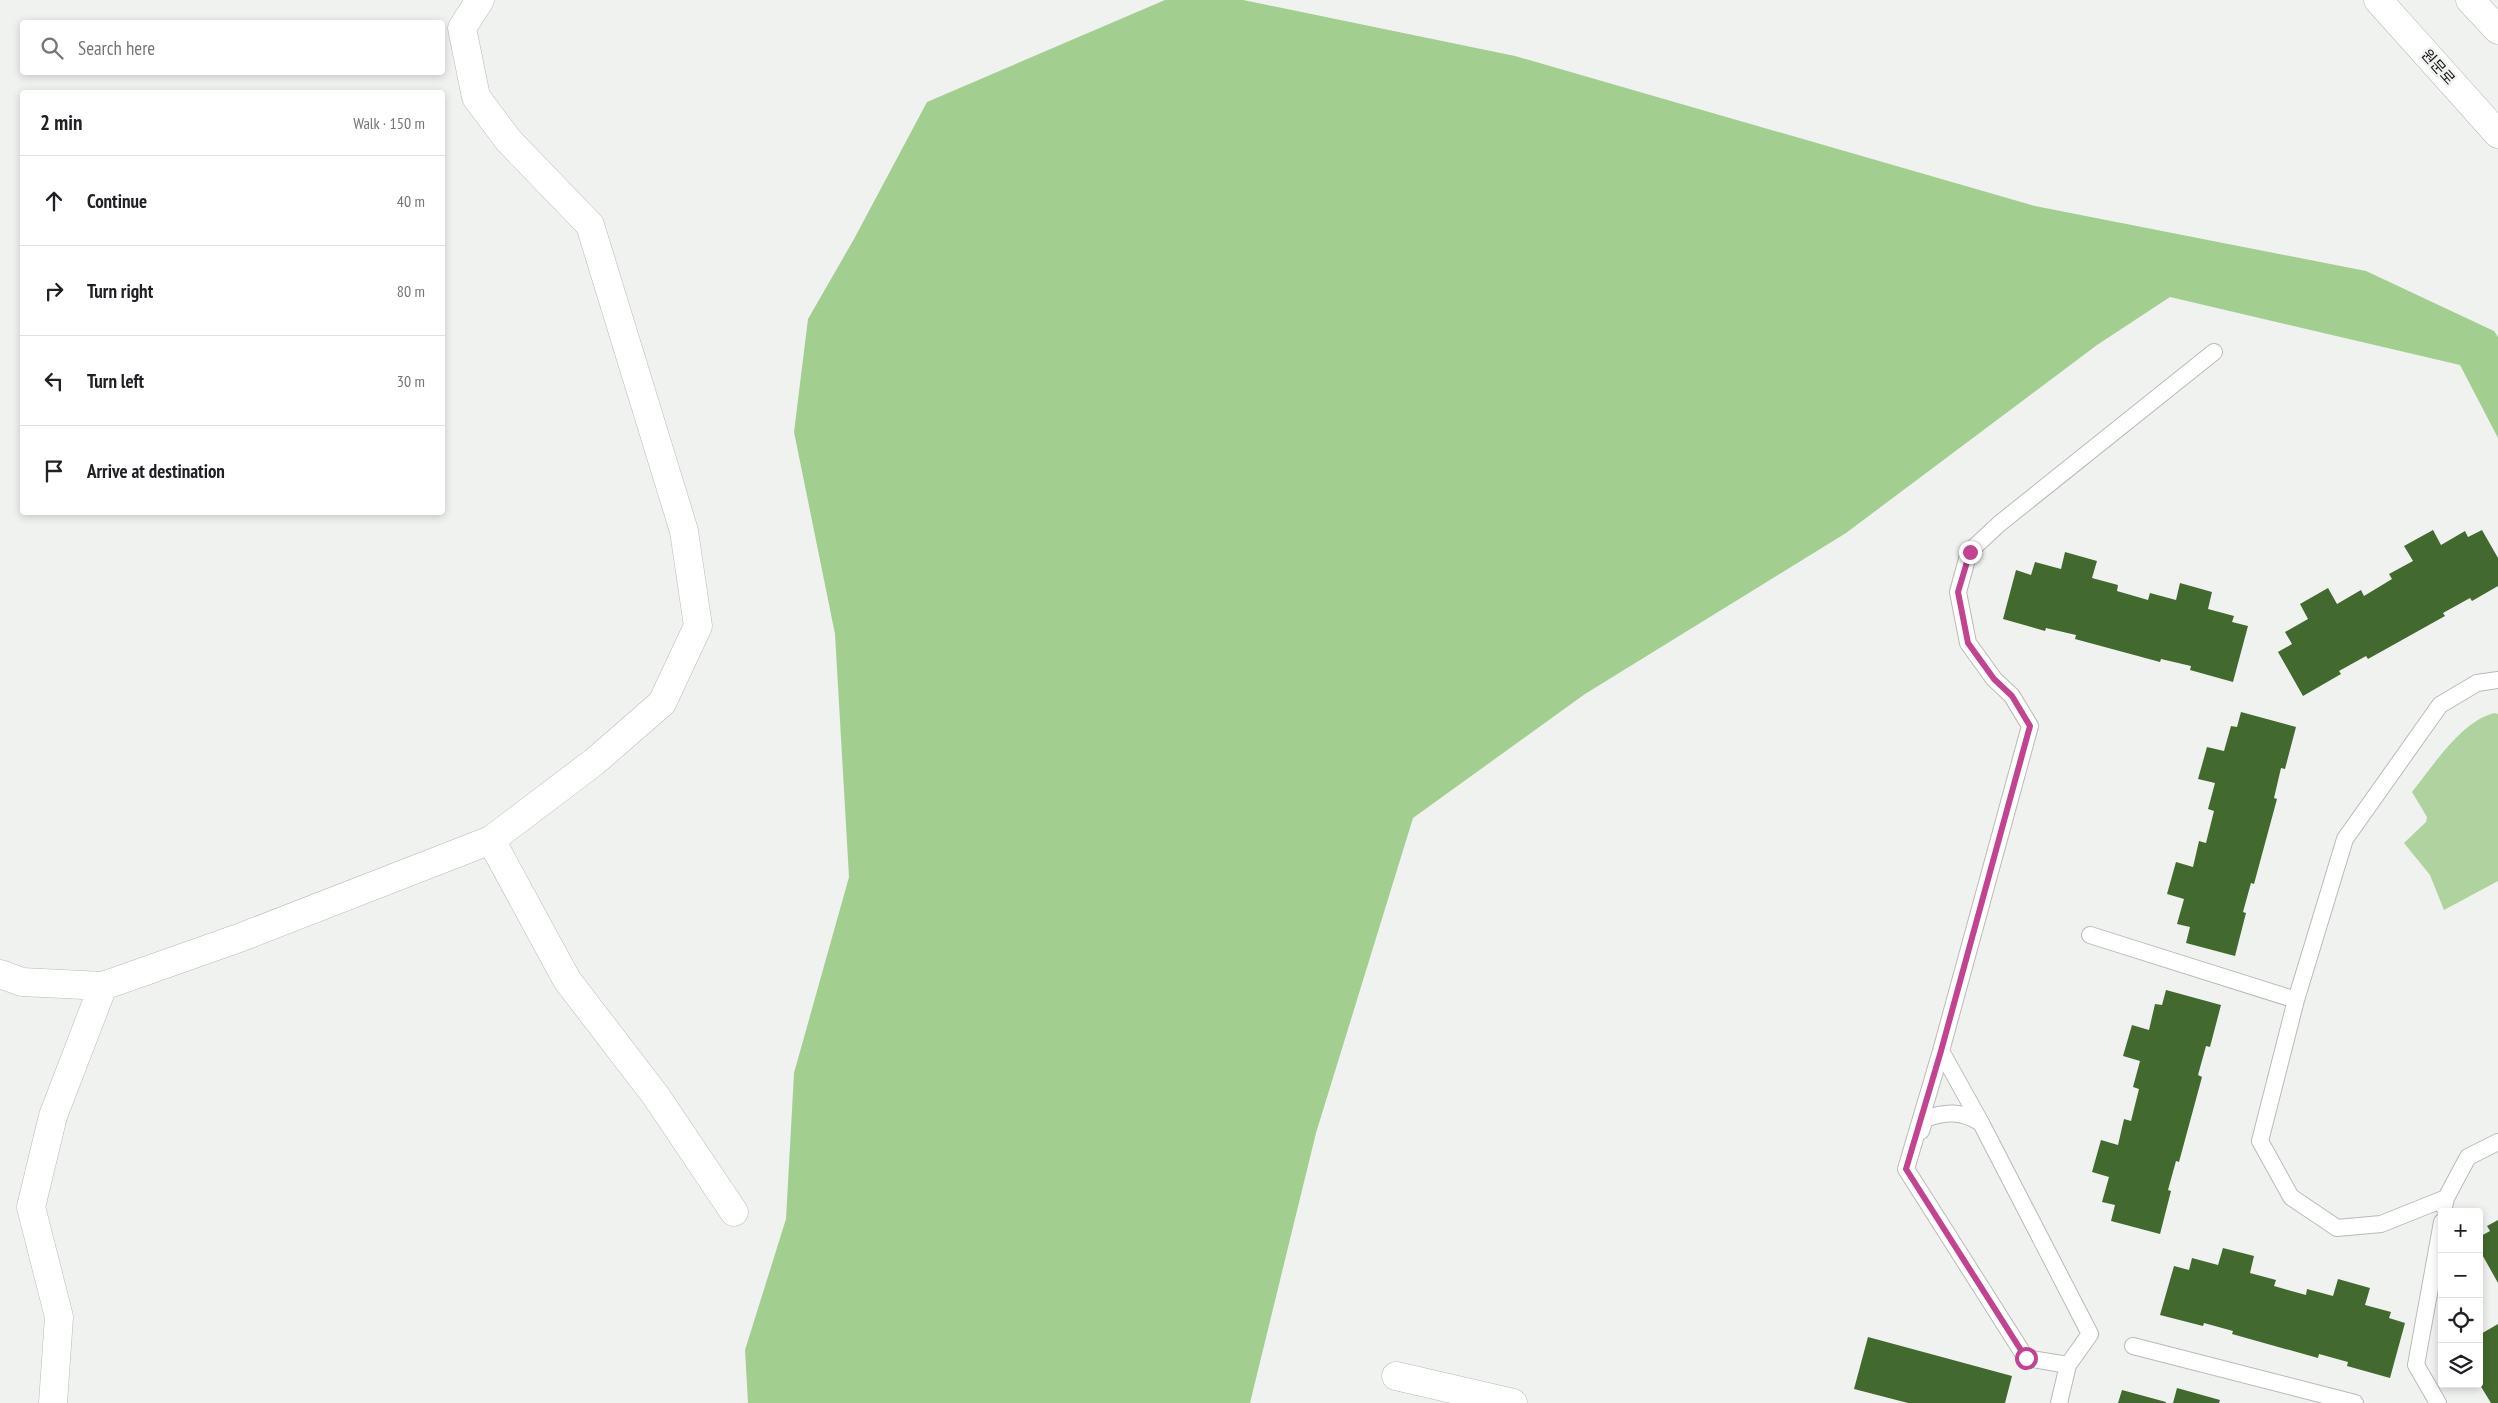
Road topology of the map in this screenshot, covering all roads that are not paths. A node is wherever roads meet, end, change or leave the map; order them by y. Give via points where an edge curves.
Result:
1 (480, 0) edge
2 (2378, 0) edge
3 (2470, 0) edge
4 (2498, 30) edge
5 (2498, 134) edge
6 (2214, 352) dead end
7 (2498, 680) edge
8 (491, 840) junction
9 (2090, 935) dead end
10 (0, 974) edge
11 (103, 986) junction
12 (2296, 1000) junction
13 (1941, 1051) junction
14 (1981, 1123) junction
15 (2498, 1142) edge
16 (1906, 1169) junction
17 (2445, 1205) edge
18 (734, 1212) dead end
19 (2438, 1244) edge
20 (2133, 1346) dead end
21 (2068, 1365) junction
22 (1396, 1376) dead end
23 (1425, 1393) edge
24 (53, 1403) edge
25 (1513, 1403) edge
26 (2059, 1403) edge
27 (2354, 1403) edge
28 (2438, 1403) edge

1 - 8 street via 462,28 476,97 509,142 590,224 684,532 698,626 662,704 594,762
2 - 5 street, 원문로
3 - 4 street
6 - 13 lane via 1999,524 1970,552 1958,592 1968,643 1994,679 2012,696 2030,726
7 - 12 lane via 2477,683 2440,705 2345,839
8 - 11 street via 239,938
8 - 18 street via 567,980 656,1096
9 - 12 lane
10 - 11 street via 22,982
11 - 24 street via 53,1116 31,1207 59,1317
12 - 17 lane via 2260,1142 2291,1197 2337,1228 2381,1224
13 - 14 lane
13 - 16 lane
14 - 16 lane via 1966,1114 1943,1112 1925,1119
14 - 21 lane via 2090,1334
15 - 17 lane via 2468,1157
16 - 21 lane via 2026,1358
19 - 28 lane via 2416,1365
20 - 27 lane
21 - 26 lane
22 - 23 street
23 - 25 street

